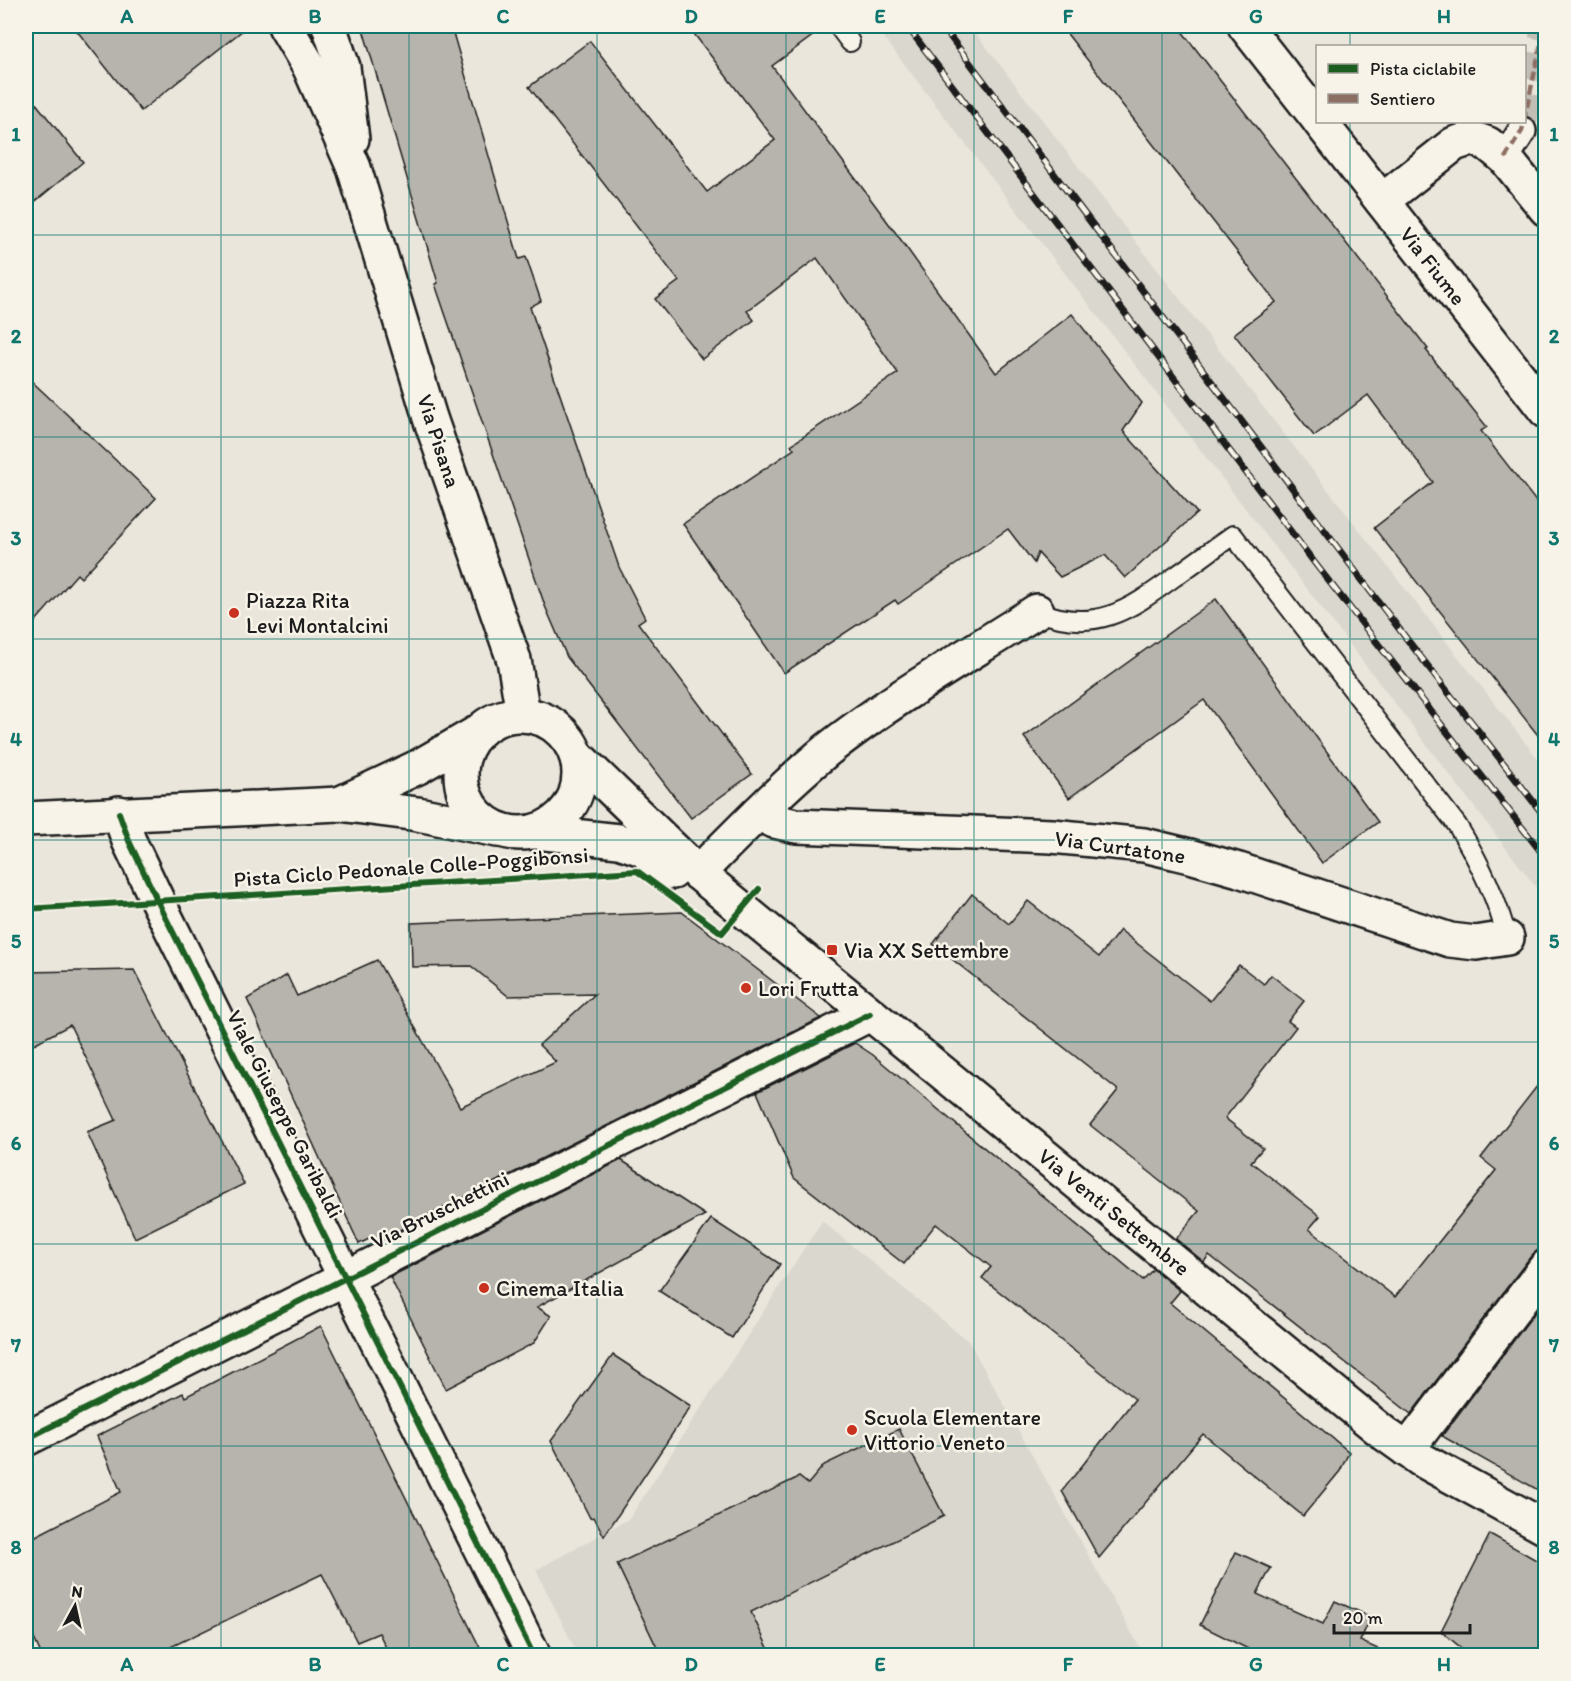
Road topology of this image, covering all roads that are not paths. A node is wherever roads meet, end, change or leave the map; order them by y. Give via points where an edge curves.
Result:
1 (285, 26) edge
2 (329, 26) edge
3 (838, 26) edge
4 (1245, 26) edge
5 (850, 42) dead end
6 (1316, 117) edge
7 (1320, 123) edge
8 (354, 168) junction
9 (1382, 201) junction
10 (1545, 209) edge
11 (1544, 408) edge
12 (1037, 611) joint
13 (523, 714) junction
14 (475, 734) junction
15 (577, 756) junction
16 (339, 804) junction
17 (119, 813) junction
18 (758, 813) junction
19 (26, 819) edge
20 (497, 830) junction
21 (536, 832) junction
22 (698, 873) junction
23 (1507, 938) joint
24 (870, 1014) junction
25 (1545, 1267) edge
26 (346, 1276) junction
27 (26, 1439) edge
28 (1407, 1450) junction
29 (1545, 1528) edge
30 (534, 1656) edge

1 - 8 street, Via Pisana via 310,68
2 - 8 street, Via Pisana via 344,76
3 - 5 lane
4 - 6 street, Via Fiume
7 - 9 street, Via Fiume
8 - 13 street, Via Pisana via 430,418 514,660
9 - 10 street via 1454,144 1472,138 1488,144 1514,144
9 - 11 street, Via Fiume
12 - 18 street via 844,738
12 - 23 lane via 1061,618 1092,620 1117,614 1146,598 1233,535 1457,825 1494,894
13 - 14 street via 489,723
13 - 15 street via 557,727
14 - 16 street via 418,767
14 - 20 street via 465,750 461,785 480,819
15 - 21 street via 577,792 568,810 554,824
15 - 22 street, Via Venti Settembre
16 - 17 street
16 - 20 street
17 - 19 street
17 - 26 street, Viale Giuseppe Garibaldi via 158,902
18 - 22 street
18 - 23 street, Via Curtatone via 796,826 1052,836 1144,845 1239,870 1450,940 1476,943
20 - 21 street
21 - 22 street via 619,841 642,849 677,874
22 - 24 street, Via Venti Settembre
24 - 26 street, Via Bruschettini
24 - 28 street, Via Venti Settembre
25 - 28 street
26 - 27 street, Via Bruschettini
26 - 30 street, Viale Giuseppe Garibaldi
28 - 29 street, Via Venti Settembre

